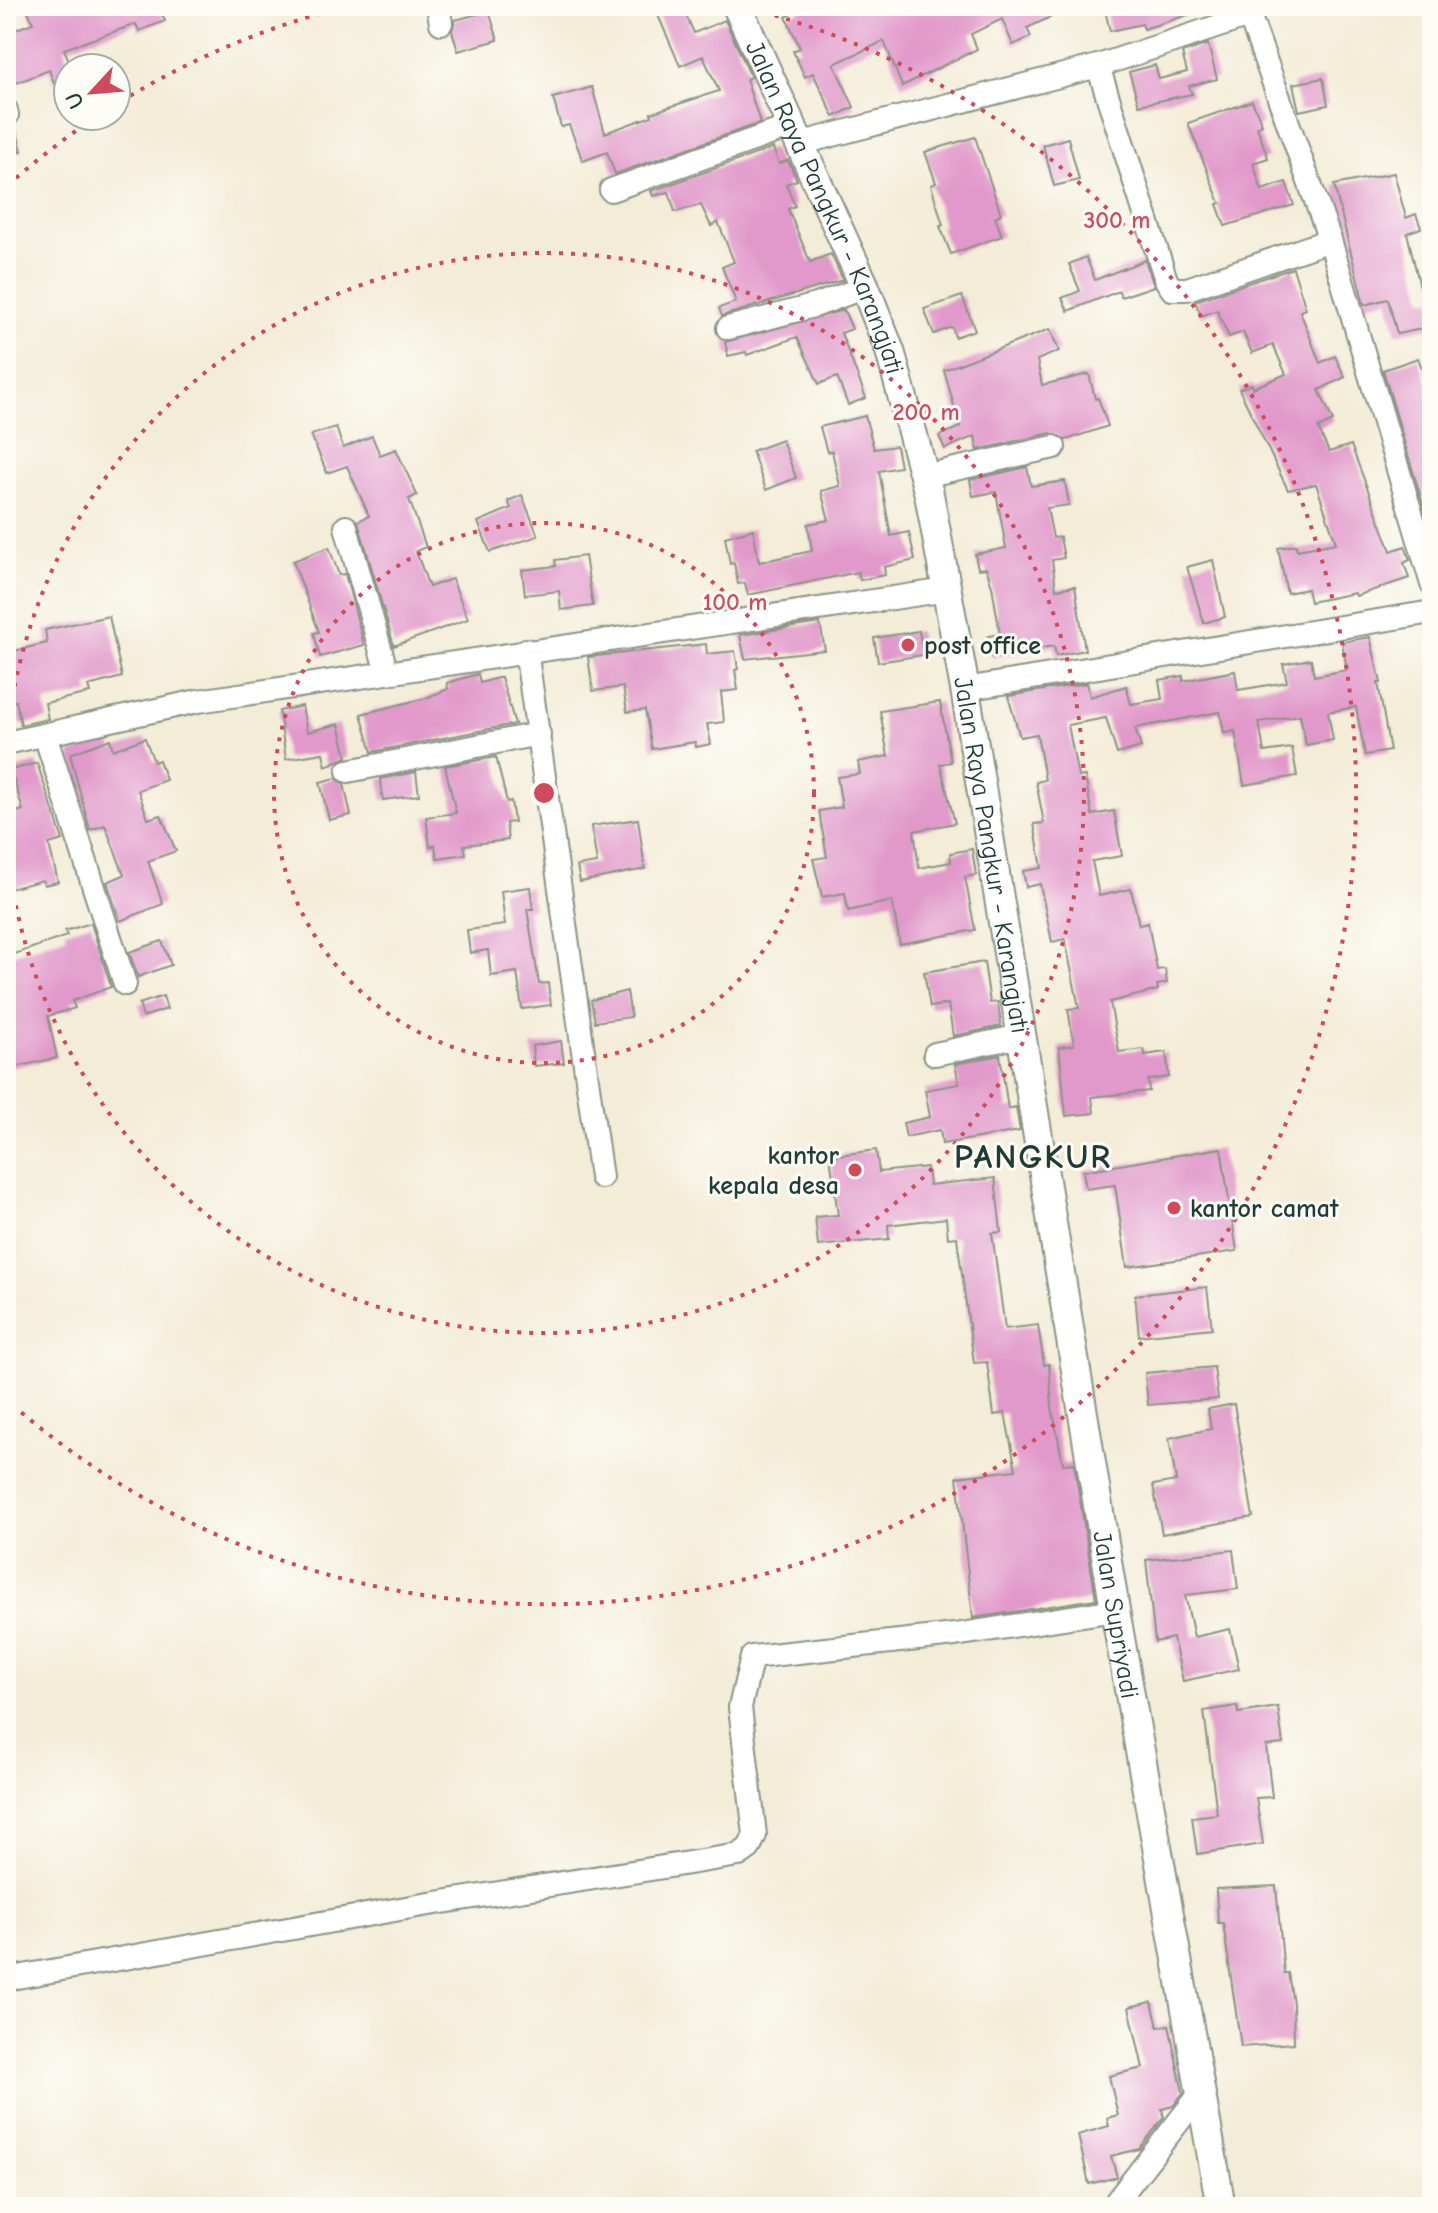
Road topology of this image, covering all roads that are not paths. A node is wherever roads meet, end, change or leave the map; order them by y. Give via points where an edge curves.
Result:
1 (737, 6) edge
2 (1248, 11) edge
3 (1098, 66) junction
4 (798, 134) junction
5 (611, 190) dead end
6 (1330, 240) junction
7 (865, 287) junction
8 (728, 328) dead end
9 (1054, 447) dead end
10 (924, 476) junction
11 (346, 527) dead end
12 (1432, 584) edge
13 (947, 590) junction
14 (1432, 612) edge
15 (526, 650) junction
16 (387, 673) junction
17 (965, 689) junction
18 (539, 734) junction
19 (45, 735) junction
20 (6, 743) edge
21 (348, 771) dead end
22 (125, 984) dead end
23 (1021, 1036) junction
24 (935, 1054) dead end
25 (1035, 1120) joint
26 (601, 1177) dead end
27 (1115, 1610) junction
28 (6, 1979) edge
29 (1201, 2100) junction
30 (1112, 2207) edge
31 (1221, 2207) edge

1 - 4 main road, Jalan Raya Pangkur - Karangjati
2 - 3 street
2 - 6 street
3 - 4 street
3 - 6 street via 1172,289 1187,289
4 - 5 street
4 - 7 main road, Jalan Raya Pangkur - Karangjati
6 - 12 street
7 - 8 street
7 - 10 main road, Jalan Raya Pangkur - Karangjati via 890,351
9 - 10 street
10 - 13 main road, Jalan Raya Pangkur - Karangjati
11 - 16 street
13 - 15 street
13 - 17 main road, Jalan Raya Pangkur - Karangjati
14 - 17 street
15 - 16 street
15 - 18 street
16 - 19 street via 198,701
17 - 23 main road, Jalan Raya Pangkur - Karangjati
18 - 21 street
18 - 26 street
19 - 20 street
19 - 22 street
23 - 24 street
23 - 25 main road, Jalan Raya Pangkur - Karangjati
25 - 27 main road, Jalan Supriyadi
27 - 28 street via 955,1635 752,1657 740,1707 755,1835 739,1855
27 - 29 main road, Jalan Supriyadi
29 - 30 street
29 - 31 main road, Jalan Supriyadi

